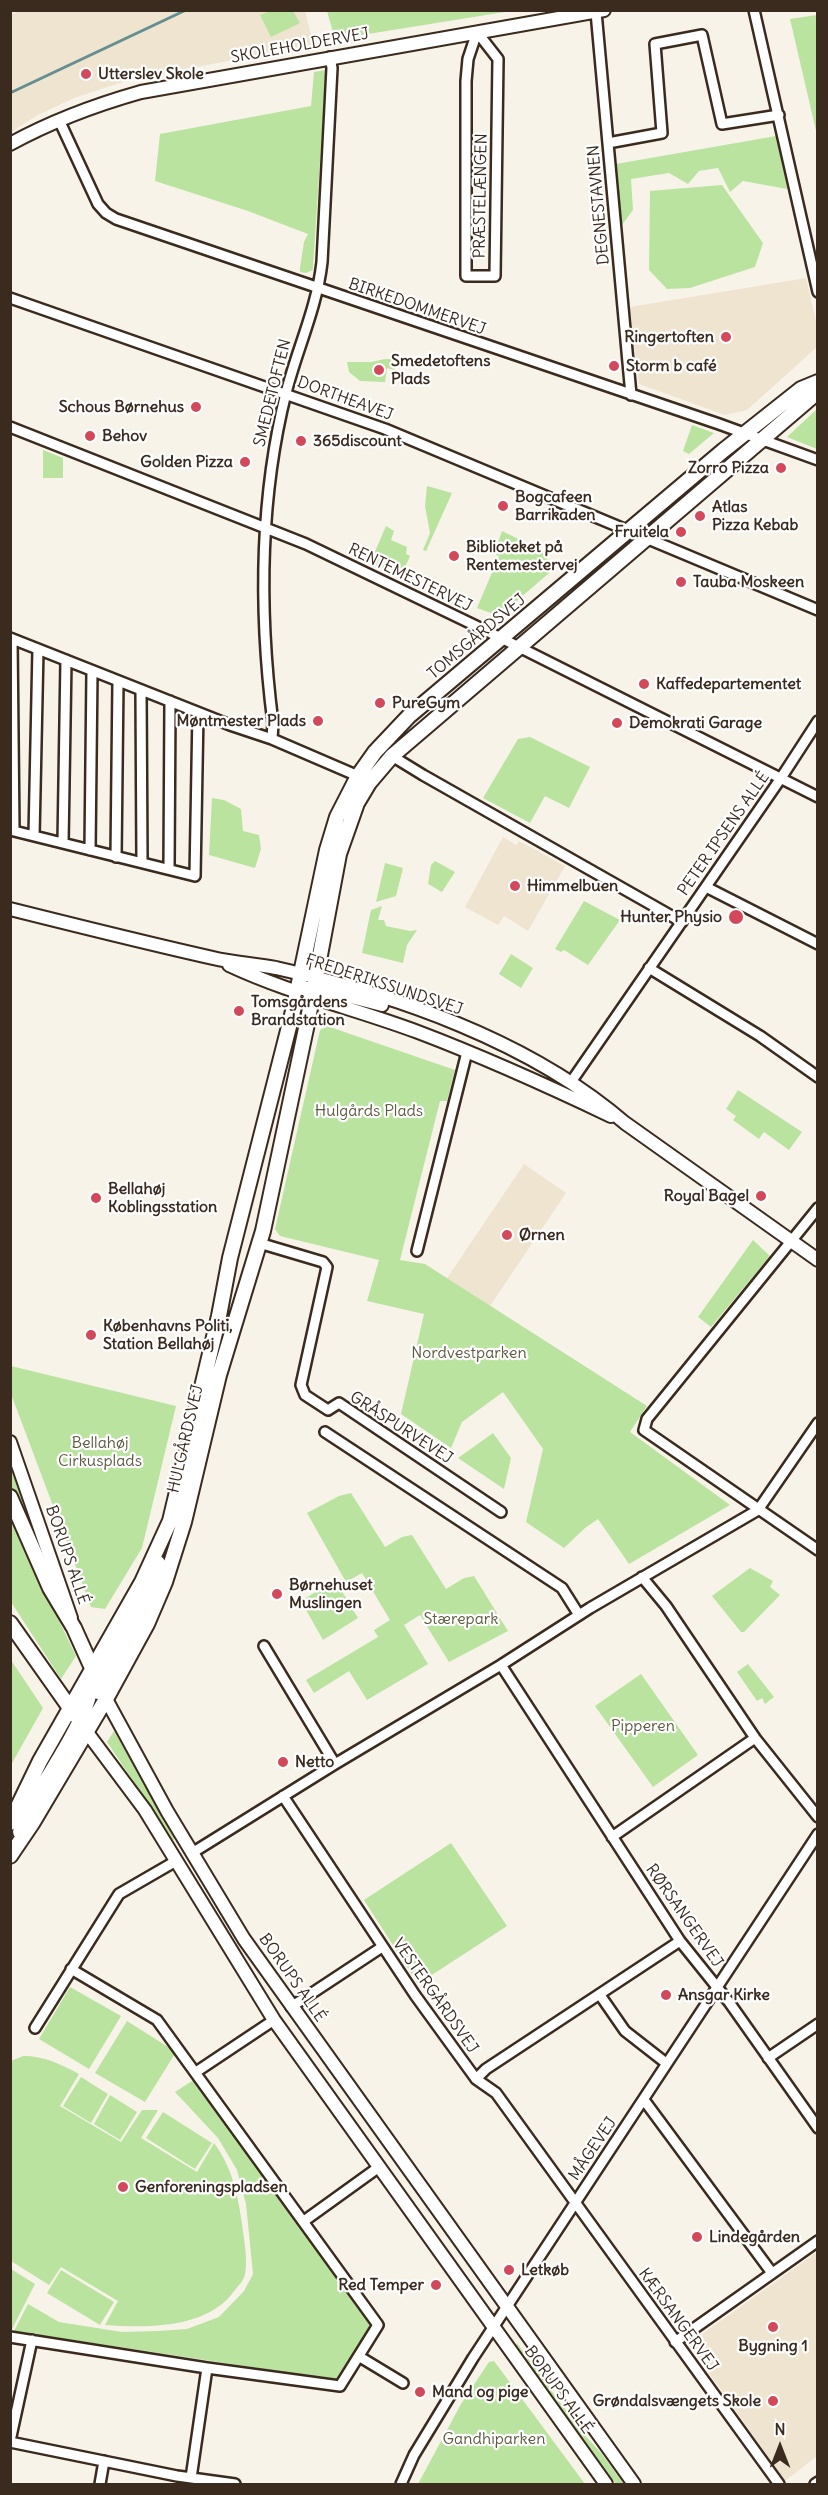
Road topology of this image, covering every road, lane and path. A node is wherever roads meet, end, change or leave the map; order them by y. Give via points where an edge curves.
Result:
1 (754, 10) edge
2 (600, 11) edge
3 (477, 32) junction
4 (330, 57) junction
5 (778, 115) junction
6 (59, 120) junction
7 (608, 143) junction
8 (10, 144) edge
9 (319, 289) junction
10 (818, 292) edge
11 (10, 298) edge
12 (818, 382) edge
13 (818, 388) edge
14 (286, 393) junction
15 (631, 394) junction
16 (10, 427) edge
17 (744, 434) junction
18 (759, 440) junction
19 (818, 460) edge
20 (265, 527) junction
21 (629, 531) junction
22 (646, 538) junction
23 (818, 610) edge
24 (501, 638) junction
25 (11, 639) edge
26 (519, 648) junction
27 (38, 649) junction
28 (66, 660) junction
29 (92, 670) junction
30 (118, 681) junction
31 (141, 690) junction
32 (170, 701) junction
33 (198, 712) junction
34 (818, 721) edge
35 (272, 739) junction
36 (392, 756) junction
37 (358, 776) junction
38 (781, 778) junction
39 (818, 797) edge
40 (34, 836) junction
41 (63, 843) junction
42 (90, 850) junction
43 (116, 857) junction
44 (142, 862) junction
45 (169, 869) junction
46 (706, 887) junction
47 (10, 909) edge
48 (682, 922) junction
49 (818, 944) edge
50 (216, 959) junction
51 (649, 968) junction
52 (301, 974) junction
53 (313, 988) junction
54 (296, 993) junction
55 (467, 1052) junction
56 (818, 1077) edge
57 (571, 1082) junction
58 (564, 1094) junction
59 (626, 1123) junction
60 (818, 1208) edge
61 (791, 1242) junction
62 (259, 1243) junction
63 (417, 1251) dead end
64 (818, 1260) edge
65 (818, 1424) edge
66 (325, 1432) dead end
67 (10, 1442) edge
68 (10, 1497) edge
69 (758, 1510) junction
70 (501, 1512) dead end
71 (161, 1543) junction
72 (818, 1550) edge
73 (642, 1577) junction
74 (579, 1615) junction
75 (10, 1623) edge
76 (74, 1628) junction
77 (264, 1646) dead end
78 (501, 1665) junction
79 (92, 1669) junction
80 (103, 1693) junction
81 (70, 1708) junction
82 (82, 1726) junction
83 (755, 1738) junction
84 (335, 1764) junction
85 (283, 1796) junction
86 (818, 1817) edge
87 (10, 1823) edge
88 (818, 1834) edge
89 (612, 1837) junction
90 (12, 1853) edge
91 (192, 1853) junction
92 (176, 1861) junction
93 (680, 1941) junction
94 (382, 1947) junction
95 (71, 1969) junction
96 (716, 1989) junction
97 (600, 1995) junction
98 (291, 2007) junction
99 (274, 2020) junction
100 (818, 2024) edge
101 (35, 2028) dead end
102 (768, 2058) junction
103 (666, 2063) junction
104 (196, 2072) junction
105 (476, 2079) junction
106 (644, 2100) junction
107 (818, 2128) edge
108 (379, 2167) junction
109 (576, 2202) junction
110 (304, 2221) junction
111 (818, 2241) edge
112 (772, 2273) junction
113 (507, 2308) junction
114 (494, 2328) junction
115 (10, 2337) edge
116 (32, 2340) junction
117 (675, 2343) junction
118 (360, 2357) junction
119 (207, 2368) junction
120 (403, 2383) dead end
121 (10, 2441) edge
122 (104, 2461) junction
123 (191, 2478) junction
124 (100, 2484) edge
125 (233, 2484) edge
126 (401, 2484) edge
127 (606, 2484) edge
128 (634, 2484) edge
129 (779, 2484) edge

1 - 5 street
2 - 3 street, SKOLEHOLDERVEJ
2 - 7 street, DEGNESTAVNEN
3 - 3 street, PRÆSTELÆNGEN via 466,81 466,276 495,276 498,59
3 - 4 street, SKOLEHOLDERVEJ
4 - 6 street, SKOLEHOLDERVEJ via 141,92
4 - 9 street, SMEDETOFTEN
5 - 7 street via 722,124 702,35 655,44 662,134
5 - 10 street
6 - 8 street, SKOLEHOLDERVEJ
6 - 9 street, BIRKEDOMMERVEJ via 98,204 106,213
7 - 15 street, DEGNESTAVNEN
9 - 14 street, SMEDETOFTEN
9 - 15 street, BIRKEDOMMERVEJ
11 - 14 street, DORTHEAVEJ
12 - 17 main road, TOMSGÅRDSVEJ via 801,389
13 - 18 main road
14 - 20 street, SMEDETOFTEN via 272,459
14 - 21 street, DORTHEAVEJ via 385,429
15 - 17 street, BIRKEDOMMERVEJ
16 - 20 street, RENTEMESTERVEJ
17 - 18 street, BIRKEDOMMERVEJ
17 - 21 main road, TOMSGÅRDSVEJ
18 - 19 street, BIRKEDOMMERVEJ
18 - 22 main road
20 - 24 street, RENTEMESTERVEJ
20 - 35 street, SMEDETOFTEN via 264,612
21 - 24 main road, TOMSGÅRDSVEJ
22 - 23 street
22 - 26 main road
24 - 26 street, RENTEMESTERVEJ
24 - 37 main road, TOMSGÅRDSVEJ via 409,716
25 - 27 street
25 - 40 street via 14,831
26 - 36 main road
26 - 38 street, RENTEMESTERVEJ
27 - 28 street
27 - 40 street
28 - 29 street
28 - 41 street
29 - 30 street
29 - 42 street
30 - 31 street
30 - 43 street
31 - 32 street
31 - 44 street
32 - 33 street
32 - 45 street
33 - 35 street
33 - 45 street via 195,876
34 - 38 street, PETER IPSENS ALLÉ
35 - 37 street
36 - 48 street
36 - 53 main road via 369,783 349,823 339,854
37 - 52 main road, TOMSGÅRDSVEJ via 327,850
38 - 39 street, RENTEMESTERVEJ
38 - 46 street, PETER IPSENS ALLÉ
40 - 41 street
41 - 42 street
42 - 43 street
43 - 44 street
44 - 45 street
46 - 48 street, PETER IPSENS ALLÉ
46 - 49 street
47 - 50 street, FREDERIKSSUNDSVEJ
48 - 51 street, PETER IPSENS ALLÉ
50 - 52 street, FREDERIKSSUNDSVEJ
50 - 54 street, FREDERIKSSUNDSVEJ
51 - 56 street via 760,1036
51 - 57 street, PETER IPSENS ALLÉ
52 - 53 street, FREDERIKSSUNDSVEJ
52 - 54 main road, HULGÅRDSVEJ
53 - 54 street, FREDERIKSSUNDSVEJ
53 - 55 street, FREDERIKSSUNDSVEJ
53 - 57 street, FREDERIKSSUNDSVEJ via 415,1009 512,1050
53 - 62 main road, HULGÅRDSVEJ
54 - 71 main road, HULGÅRDSVEJ via 230,1258 182,1475
55 - 58 street, FREDERIKSSUNDSVEJ
55 - 63 street
57 - 58 street
57 - 59 street, FREDERIKSSUNDSVEJ
58 - 59 street, FREDERIKSSUNDSVEJ
59 - 61 street, FREDERIKSSUNDSVEJ
60 - 61 street
61 - 64 street, FREDERIKSSUNDSVEJ
61 - 69 street via 647,1419 644,1430
62 - 70 street, GRÅSPURVEVEJ via 323,1262 327,1267 301,1386 305,1395 328,1410 339,1403
62 - 80 main road, HULGÅRDSVEJ via 219,1375 173,1558 147,1624
65 - 69 street
66 - 74 street via 562,1588
67 - 76 street, BORUPS ALLÉ
68 - 76 main road via 50,1588
69 - 72 street
69 - 73 street
71 - 79 main road, HULGÅRDSVEJ
71 - 80 main road via 156,1576
73 - 74 street
73 - 83 street via 671,1613
74 - 78 street
75 - 81 main road, BORUPS ALLÉ
76 - 79 main road, BORUPS ALLÉ
77 - 84 street
78 - 84 street
78 - 89 street, RØRSANGERVEJ
79 - 80 main road, BORUPS ALLÉ
79 - 81 main road, HULGÅRDSVEJ
79 - 82 main road
80 - 82 main road, HULGÅRDSVEJ
80 - 91 street, BORUPS ALLÉ
81 - 82 main road, BORUPS ALLÉ
81 - 87 main road, HULGÅRDSVEJ
82 - 90 main road, HULGÅRDSVEJ via 33,1822
82 - 92 street, BORUPS ALLÉ via 145,1810
83 - 86 street
83 - 89 street
84 - 85 street
85 - 91 street
85 - 94 street, VESTERGÅRDSVEJ
88 - 96 street, MÅGEVEJ
89 - 93 street, RØRSANGERVEJ
91 - 98 street, BORUPS ALLÉ
92 - 95 street via 119,1894
92 - 99 street, BORUPS ALLÉ
93 - 96 street, RØRSANGERVEJ
93 - 97 street
94 - 98 street
94 - 105 street, VESTERGÅRDSVEJ
95 - 101 street
95 - 104 street via 157,2020
96 - 102 street, RØRSANGERVEJ
96 - 103 street, MÅGEVEJ
97 - 103 street via 625,2031
97 - 105 street
98 - 113 street, BORUPS ALLÉ
99 - 104 street
99 - 108 street, BORUPS ALLÉ
100 - 102 street
102 - 107 street, RØRSANGERVEJ
103 - 106 street, MÅGEVEJ
104 - 110 street
105 - 109 street, VESTERGÅRDSVEJ via 496,2093
106 - 109 street, MÅGEVEJ
106 - 112 street
108 - 110 street
108 - 114 street, BORUPS ALLÉ
109 - 113 street, MÅGEVEJ
109 - 117 street, KÆRSANGERVEJ
110 - 118 street via 378,2325
111 - 112 street
112 - 117 street
113 - 114 street, MÅGEVEJ
113 - 128 street, BORUPS ALLÉ
114 - 126 street, MÅGEVEJ via 443,2406
114 - 127 street, BORUPS ALLÉ
115 - 116 street
116 - 119 street
116 - 121 street
117 - 129 street, KÆRSANGERVEJ
118 - 119 street via 340,2386
118 - 120 street
119 - 123 street
121 - 122 street
122 - 123 street
122 - 124 street
123 - 125 street

